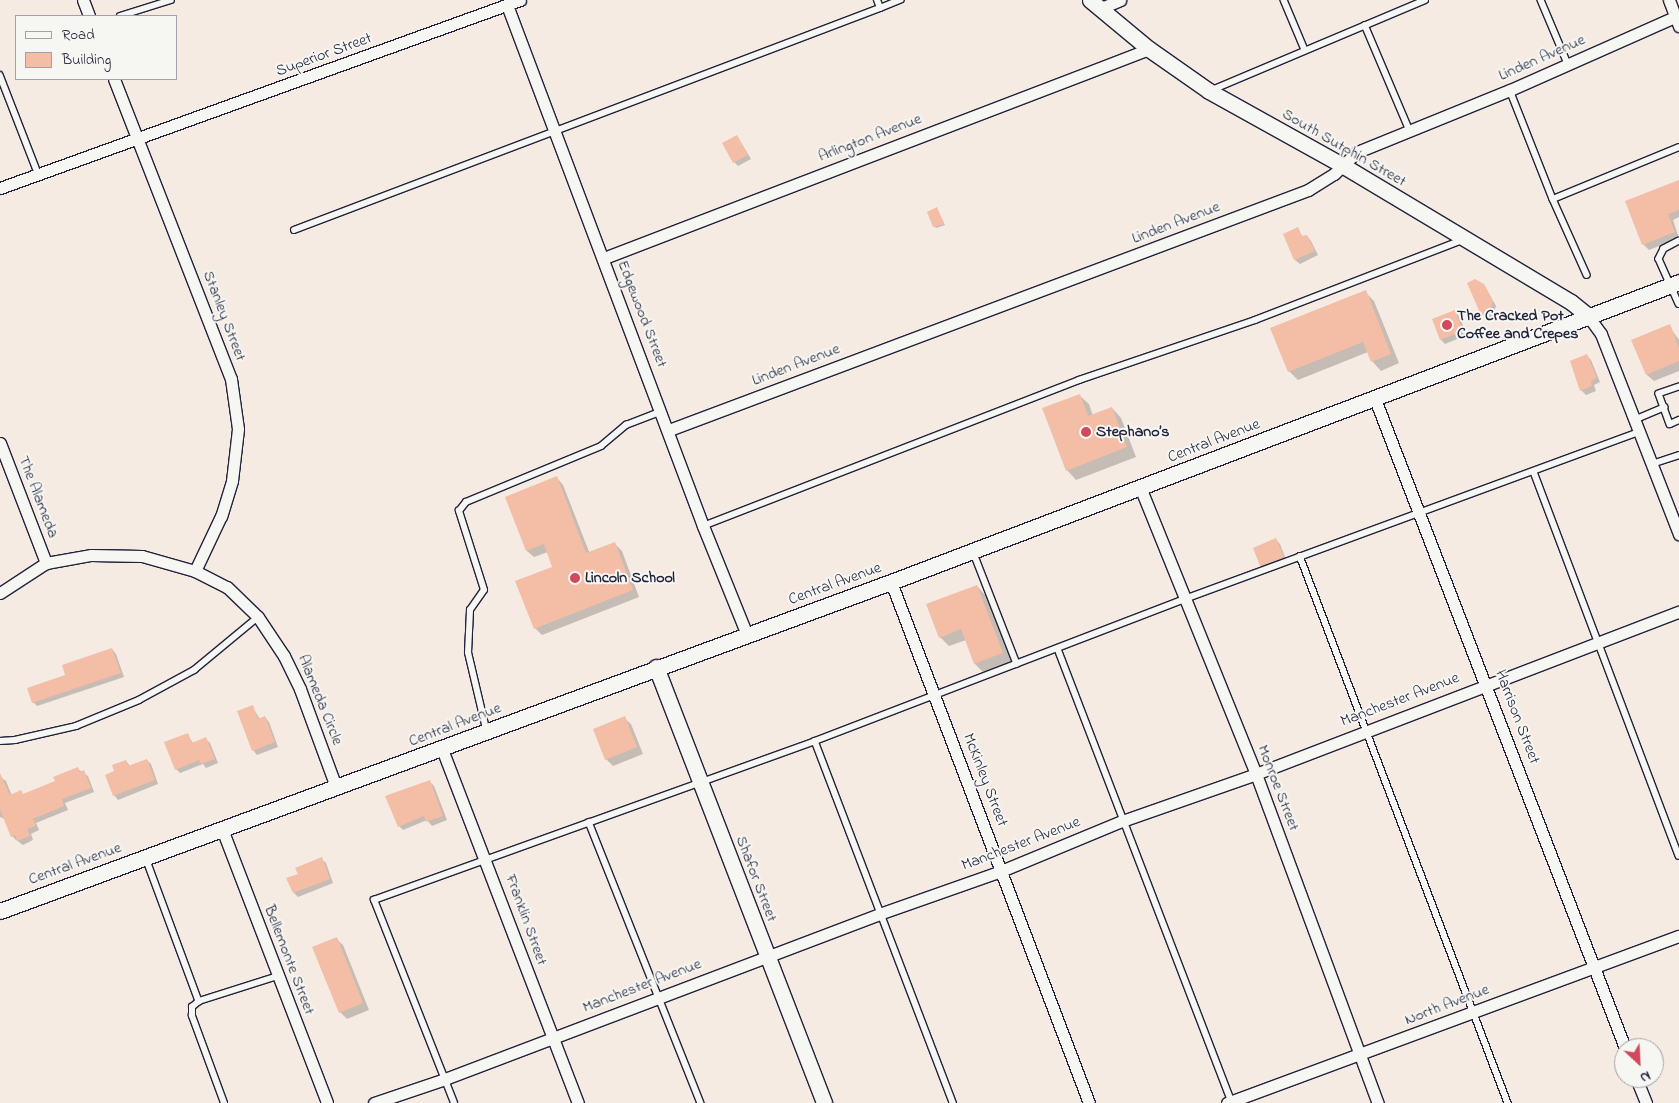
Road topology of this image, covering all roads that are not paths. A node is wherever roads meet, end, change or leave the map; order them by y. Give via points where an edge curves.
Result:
1 (83, 0) edge
2 (171, 0) edge
3 (520, 0) edge
4 (877, 0) edge
5 (900, 0) edge
6 (1120, 0) edge
7 (1284, 0) edge
8 (1425, 0) edge
9 (1542, 0) edge
10 (1668, 0) edge
11 (1094, 4) edge
12 (507, 5) junction
13 (880, 8) junction
14 (89, 15) edge
15 (123, 15) edge
16 (1678, 19) edge
17 (1365, 25) junction
18 (1149, 49) junction
19 (1305, 50) junction
20 (1568, 64) junction
21 (0, 75) edge
22 (114, 80) edge
23 (1510, 90) junction
24 (1209, 91) junction
25 (553, 131) junction
26 (1410, 131) junction
27 (138, 138) junction
28 (1679, 147) edge
29 (1342, 165) junction
30 (38, 173) junction
31 (0, 188) edge
32 (1553, 199) junction
33 (294, 230) dead end
34 (1464, 240) junction
35 (1679, 241) edge
36 (604, 258) junction
37 (1586, 275) dead end
38 (1674, 283) edge
39 (1679, 304) edge
40 (1588, 316) junction
41 (1679, 387) edge
42 (1375, 399) junction
43 (1664, 407) junction
44 (662, 411) junction
45 (1634, 420) junction
46 (1679, 420) edge
47 (669, 430) junction
48 (1639, 432) junction
49 (0, 443) edge
50 (1679, 455) edge
51 (1652, 464) junction
52 (1534, 472) junction
53 (1140, 487) junction
54 (1420, 514) junction
55 (703, 526) junction
56 (1679, 534) edge
57 (974, 551) junction
58 (1300, 556) junction
59 (46, 563) junction
60 (196, 571) junction
61 (891, 582) junction
62 (0, 592) edge
63 (1185, 599) junction
64 (1679, 612) edge
65 (258, 617) junction
66 (747, 634) junction
67 (1598, 642) junction
68 (1058, 649) junction
69 (1017, 664) junction
70 (656, 667) junction
71 (1487, 685) junction
72 (935, 694) junction
73 (1365, 730) junction
74 (487, 731) junction
75 (0, 742) edge
76 (815, 742) junction
77 (442, 748) junction
78 (1256, 774) junction
79 (699, 782) junction
80 (336, 787) junction
81 (1122, 821) junction
82 (589, 822) junction
83 (222, 829) junction
84 (145, 856) junction
85 (1679, 856) edge
86 (486, 859) junction
87 (1001, 870) junction
88 (0, 911) edge
89 (879, 914) junction
90 (1679, 936) edge
91 (767, 956) junction
92 (1594, 967) junction
93 (278, 976) junction
94 (660, 996) junction
95 (199, 1001) junction
96 (1473, 1012) junction
97 (552, 1037) junction
98 (1621, 1038) edge
99 (1360, 1055) junction
100 (445, 1078) junction
101 (1640, 1088) edge
102 (1230, 1102) edge
103 (224, 1103) edge
104 (327, 1103) edge
105 (374, 1103) edge
106 (454, 1103) edge
107 (578, 1103) edge
108 (701, 1103) edge
109 (824, 1103) edge
110 (953, 1103) edge
111 (1089, 1103) edge
112 (1378, 1103) edge
113 (1508, 1103) edge
114 (1646, 1103) edge

1 - 14 street
2 - 15 lane
3 - 12 street, Superior Street
4 - 13 lane
5 - 13 lane
6 - 11 street
7 - 19 lane
8 - 17 lane
9 - 20 lane
10 - 16 street
11 - 18 street, South Sutphin Street
12 - 25 street, Edgewood Street
12 - 27 street, Superior Street
13 - 25 lane
16 - 20 street, Linden Avenue
17 - 19 lane
17 - 26 lane
18 - 24 street, South Sutphin Street
18 - 36 street, Arlington Avenue
19 - 24 lane
20 - 23 street, Linden Avenue
21 - 30 lane
22 - 27 street, Stanley Street
23 - 26 street, Linden Avenue
23 - 32 lane
24 - 29 street, South Sutphin Street
25 - 33 lane
25 - 36 street, Edgewood Street
26 - 29 street, Linden Avenue via 1357,152
27 - 30 street, Superior Street
27 - 60 street, Stanley Street via 231,380 238,429 232,481 221,516
28 - 32 lane
29 - 34 street, South Sutphin Street
29 - 47 street, Linden Avenue via 1334,174 1308,190
30 - 31 street, Superior Street
32 - 37 lane
34 - 40 street, South Sutphin Street via 1571,302
34 - 55 lane via 1255,320 1071,383
35 - 38 lane via 1664,249 1659,259
36 - 44 street, Edgewood Street
38 - 39 lane
38 - 40 street, Central Avenue
40 - 42 street, Central Avenue
40 - 45 street via 1600,334
41 - 43 lane via 1659,394
42 - 53 street, Central Avenue
42 - 54 street, Harrison Street
43 - 45 lane
43 - 46 lane via 1670,424
44 - 47 street, Edgewood Street
44 - 74 lane via 626,425 601,446 466,502 459,511 484,590 470,610 468,653
45 - 48 street
47 - 55 street, Edgewood Street
48 - 51 street
48 - 52 lane
49 - 59 street, The Alameda
50 - 51 lane
51 - 56 street
52 - 54 lane
52 - 67 lane
53 - 57 street, Central Avenue
53 - 63 street, Monroe Street
54 - 58 lane
54 - 71 street, Harrison Street
55 - 66 street, Edgewood Street
57 - 61 street, Central Avenue
57 - 69 lane
58 - 63 lane
58 - 73 lane
59 - 60 street, Alameda Circle via 91,556 142,556
59 - 62 street, Alameda Circle
60 - 65 street, Alameda Circle via 227,587
61 - 66 street, Central Avenue
61 - 72 street, McKinley Street
63 - 68 lane
63 - 78 street, Monroe Street
64 - 67 street, Manchester Avenue
65 - 75 lane via 194,670 139,700 76,726
65 - 80 street, Alameda Circle via 296,681
66 - 70 street, Central Avenue
67 - 71 street, Manchester Avenue
67 - 85 lane
68 - 69 lane
68 - 81 lane
69 - 72 lane
70 - 74 street, Central Avenue
70 - 79 street, Shafor Street
71 - 73 street, Manchester Avenue
71 - 92 street, Harrison Street
72 - 76 lane
72 - 87 street, McKinley Street
73 - 78 street, Manchester Avenue
73 - 96 lane
74 - 77 street, Central Avenue
76 - 79 lane
76 - 89 lane
77 - 80 street, Central Avenue
77 - 86 street, Franklin Street
78 - 81 street, Manchester Avenue
78 - 99 street, Monroe Street
79 - 82 lane
79 - 91 street, Shafor Street
80 - 83 street, Central Avenue
81 - 87 street, Manchester Avenue
81 - 102 lane
82 - 86 lane
82 - 94 lane
83 - 84 street, Central Avenue
83 - 93 street, Bellemonte Street
84 - 88 street, Central Avenue
84 - 95 lane
86 - 97 street, Franklin Street
86 - 100 lane via 374,900
87 - 89 street, Manchester Avenue
87 - 111 street, McKinley Street
89 - 91 street, Manchester Avenue
89 - 110 lane
90 - 92 street, North Avenue
91 - 94 street, Manchester Avenue
91 - 109 street, Shafor Street
92 - 96 street, North Avenue
92 - 98 street, Harrison Street
93 - 95 lane
93 - 104 street, Bellemonte Street
94 - 97 street, Manchester Avenue
94 - 108 lane
95 - 103 lane via 192,1007 192,1016
96 - 99 street, North Avenue
96 - 113 lane
97 - 100 street, Manchester Avenue
97 - 107 street, Franklin Street
99 - 102 street, North Avenue
99 - 112 street, Monroe Street
100 - 105 street, Manchester Avenue
100 - 106 lane
101 - 114 street

